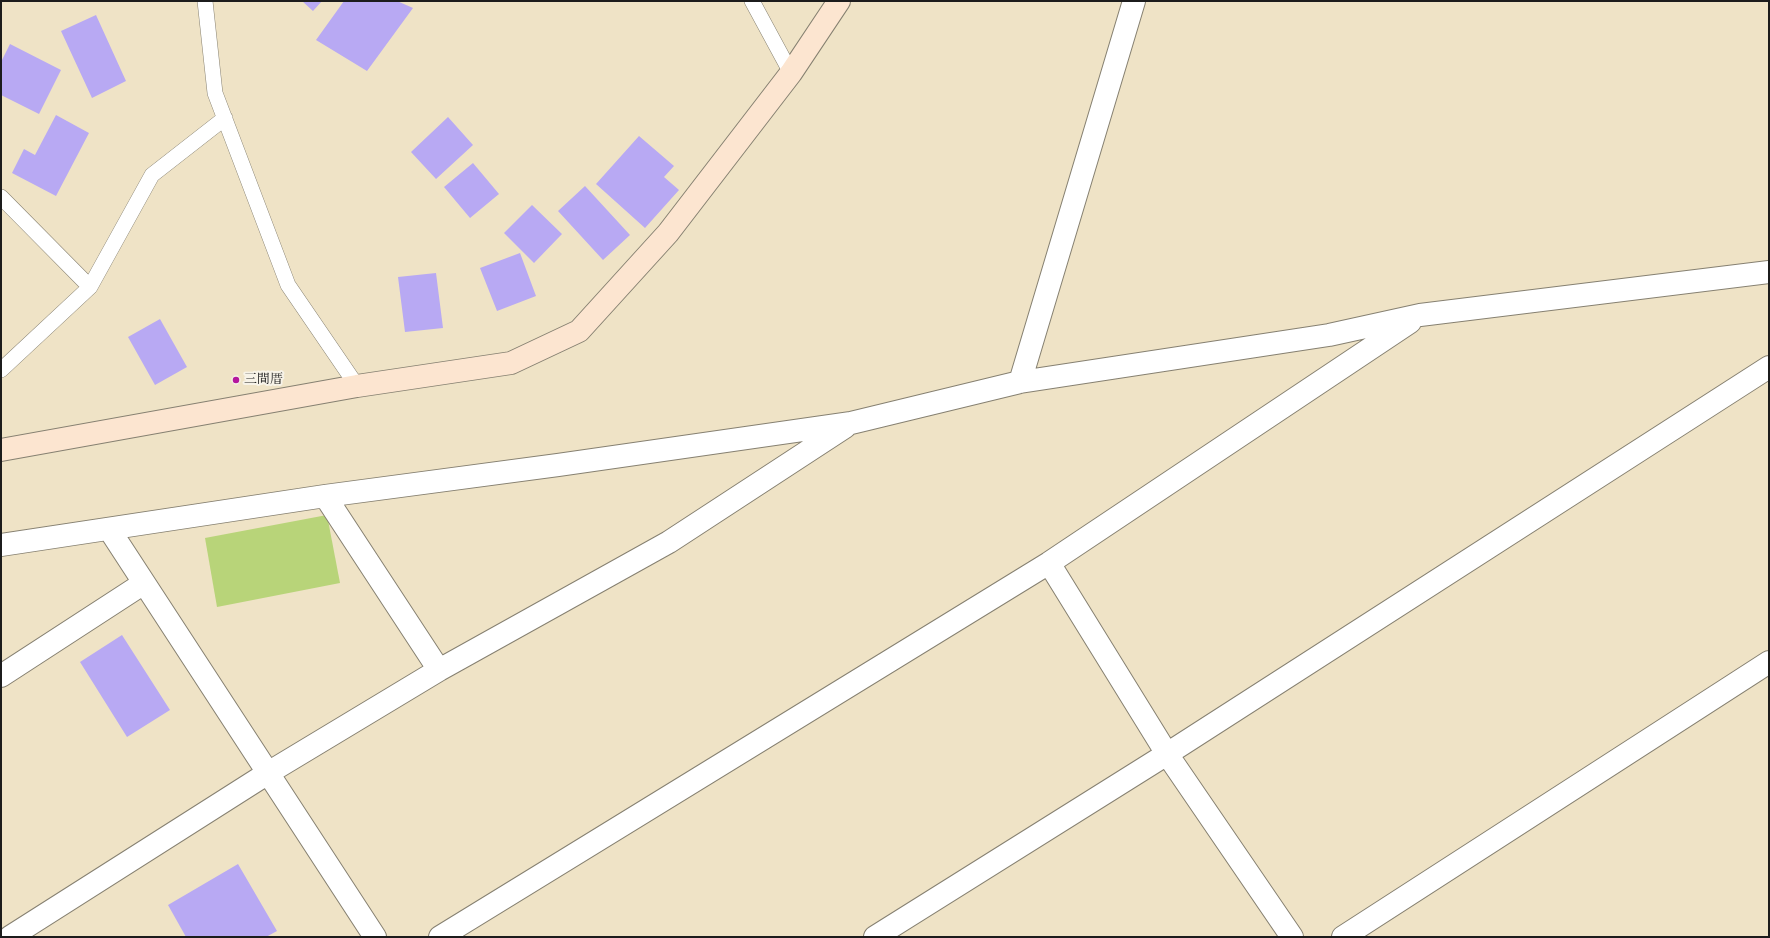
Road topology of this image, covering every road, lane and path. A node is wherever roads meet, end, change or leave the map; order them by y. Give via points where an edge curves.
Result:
1 (206, 1) edge
2 (752, 1) edge
3 (839, 1) edge
4 (1134, 1) edge
5 (791, 72) junction
6 (224, 118) junction
7 (1, 197) edge
8 (1769, 272) edge
9 (90, 287) junction
10 (1420, 315) junction
11 (1769, 367) edge
12 (1, 370) edge
13 (1020, 382) junction
14 (357, 386) junction
15 (851, 424) junction
16 (1, 450) edge
17 (325, 496) junction
18 (109, 528) junction
19 (1, 545) edge
20 (1049, 563) junction
21 (144, 583) junction
22 (1769, 662) edge
23 (439, 670) junction
24 (1, 676) edge
25 (1167, 754) junction
26 (268, 773) junction
27 (10, 937) edge
28 (374, 937) edge
29 (440, 937) edge
30 (875, 937) edge
31 (1292, 937) edge
32 (1343, 937) edge

1 - 6 lane via 215,93
2 - 5 lane
3 - 5 main road
4 - 13 street
5 - 14 main road via 668,233 579,331 511,363
6 - 9 lane via 152,174
6 - 14 lane via 288,286
7 - 9 lane
8 - 10 street
9 - 12 lane
10 - 13 street via 1329,335
10 - 20 street
11 - 25 street
13 - 15 street
14 - 16 main road
15 - 17 street
15 - 23 street via 669,542
17 - 18 street
17 - 23 street
18 - 19 street
18 - 21 street
20 - 25 street
20 - 29 street
21 - 24 street
21 - 26 street
22 - 32 street
23 - 26 street
25 - 30 street
25 - 31 street
26 - 27 street
26 - 28 street

